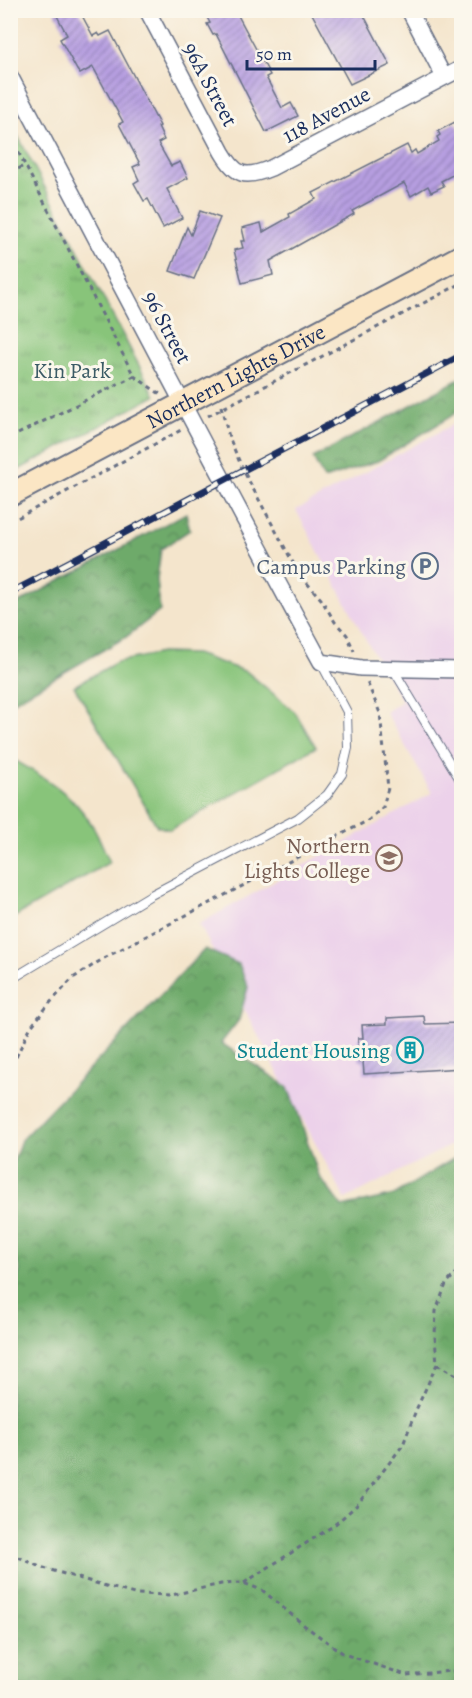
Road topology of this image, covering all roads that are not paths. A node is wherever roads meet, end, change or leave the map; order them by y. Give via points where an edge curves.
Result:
1 (147, 10) edge
2 (409, 10) edge
3 (462, 68) edge
4 (10, 76) edge
5 (444, 77) junction
6 (241, 174) joint
7 (462, 256) edge
8 (189, 413) junction
9 (10, 495) edge
10 (321, 662) junction
11 (393, 669) junction
12 (462, 670) edge
13 (462, 783) edge
14 (10, 980) edge

1 - 6 street, 96A Street via 222,152
2 - 5 street
3 - 5 street, 118 Avenue
4 - 8 street, 96 Street
5 - 6 street, 118 Avenue via 271,168
7 - 8 main road, Northern Lights Drive
8 - 9 main road, Northern Lights Drive
8 - 10 street, 96 Street
10 - 11 street
10 - 14 lane via 347,712 348,748 342,774 327,795 298,818 152,895
11 - 12 street
11 - 13 lane

